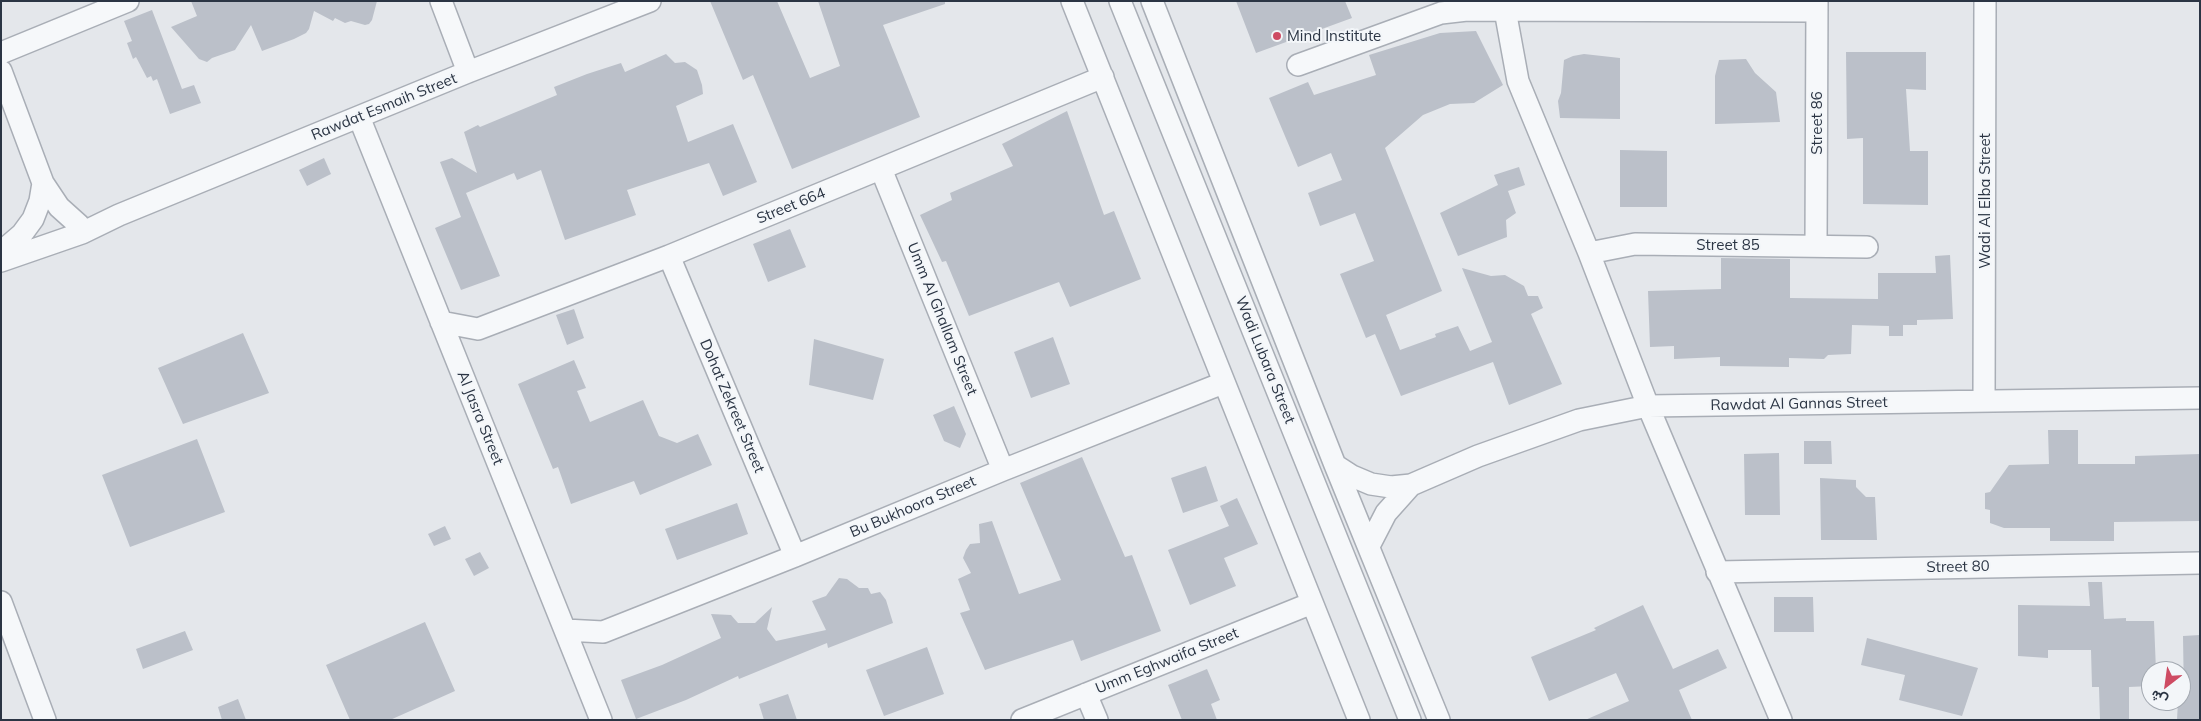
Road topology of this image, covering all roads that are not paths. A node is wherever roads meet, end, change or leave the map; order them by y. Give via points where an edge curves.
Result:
1 (128, 1) edge
2 (441, 1) edge
3 (650, 1) edge
4 (1072, 1) edge
5 (1120, 1) edge
6 (1152, 1) edge
7 (1985, 1) edge
8 (1817, 6) edge
9 (1505, 10) junction
10 (1, 53) edge
11 (1298, 64) dead end
12 (1, 71) edge
13 (468, 72) junction
14 (1103, 77) junction
15 (359, 117) junction
16 (880, 169) junction
17 (44, 183) junction
18 (119, 214) junction
19 (79, 225) junction
20 (1816, 245) junction
21 (1867, 247) dead end
22 (3, 251) edge
23 (1589, 253) junction
24 (669, 256) junction
25 (441, 322) junction
26 (478, 329) junction
27 (457, 360) junction
28 (1223, 383) junction
29 (2200, 398) edge
30 (1984, 401) junction
31 (1648, 406) junction
32 (1335, 464) junction
33 (1003, 470) junction
34 (1411, 485) junction
35 (1369, 546) junction
36 (796, 556) junction
37 (2200, 563) edge
38 (1717, 572) junction
39 (1, 602) edge
40 (1312, 602) junction
41 (565, 630) junction
42 (603, 632) junction
43 (577, 661) junction
44 (1086, 694) junction
45 (45, 720) edge
46 (600, 720) edge
47 (1022, 720) edge
48 (1096, 720) edge
49 (1358, 720) edge
50 (1410, 720) edge
51 (1439, 720) edge
52 (1781, 720) edge

1 - 10 street
2 - 13 street
3 - 13 street, Rawdat Esmaih Street
4 - 14 street
5 - 50 street, Wadi Lubara Street
6 - 32 street, Wadi Lubara Street
7 - 30 street, Wadi Al Elba Street
8 - 9 street
8 - 20 street, Street 86
9 - 11 street via 1441,13
9 - 23 street via 1518,81
12 - 17 street
13 - 15 street, Rawdat Esmaih Street
14 - 16 street, Street 664
14 - 28 street
15 - 18 street, Rawdat Esmaih Street
15 - 25 street, Al Jasra Street
16 - 24 street, Street 664
16 - 33 street, Umm Al Ghallam Street
17 - 19 street via 59,207
17 - 22 street via 33,218 22,234
18 - 19 street, Rawdat Esmaih Street
18 - 22 street, Rawdat Esmaih Street via 82,233
19 - 22 street, Rawdat Esmaih Street
20 - 21 street, Street 85
20 - 23 street, Street 85 via 1635,244
23 - 31 street
24 - 26 street, Street 664
24 - 36 street, Dohat Zekreet Street
25 - 26 street
25 - 27 street, Al Jasra Street
26 - 27 street
27 - 41 street, Al Jasra Street
28 - 33 street, Bu Bukhoora Street
28 - 40 street
29 - 30 street, Rawdat Al Gannas Street
30 - 31 street, Rawdat Al Gannas Street
31 - 34 street, Rawdat Al Gannas Street via 1579,420 1478,456
31 - 38 street
32 - 34 street, Rawdat Al Gannas Street via 1371,484
32 - 35 street, Wadi Lubara Street
33 - 36 street, Bu Bukhoora Street
34 - 35 street, Rawdat Al Gannas Street via 1386,512
35 - 51 street, Wadi Lubara Street
36 - 42 street, Bu Bukhoora Street
37 - 38 street, Street 80
38 - 52 street
39 - 45 street
40 - 44 street, Umm Eghwaifa Street
40 - 49 street
41 - 42 street, Bu Bukhoora Street
41 - 43 street, Al Jasra Street
42 - 43 street, Bu Bukhoora Street
43 - 46 street, Al Jasra Street
44 - 47 street, Umm Eghwaifa Street
44 - 48 street

